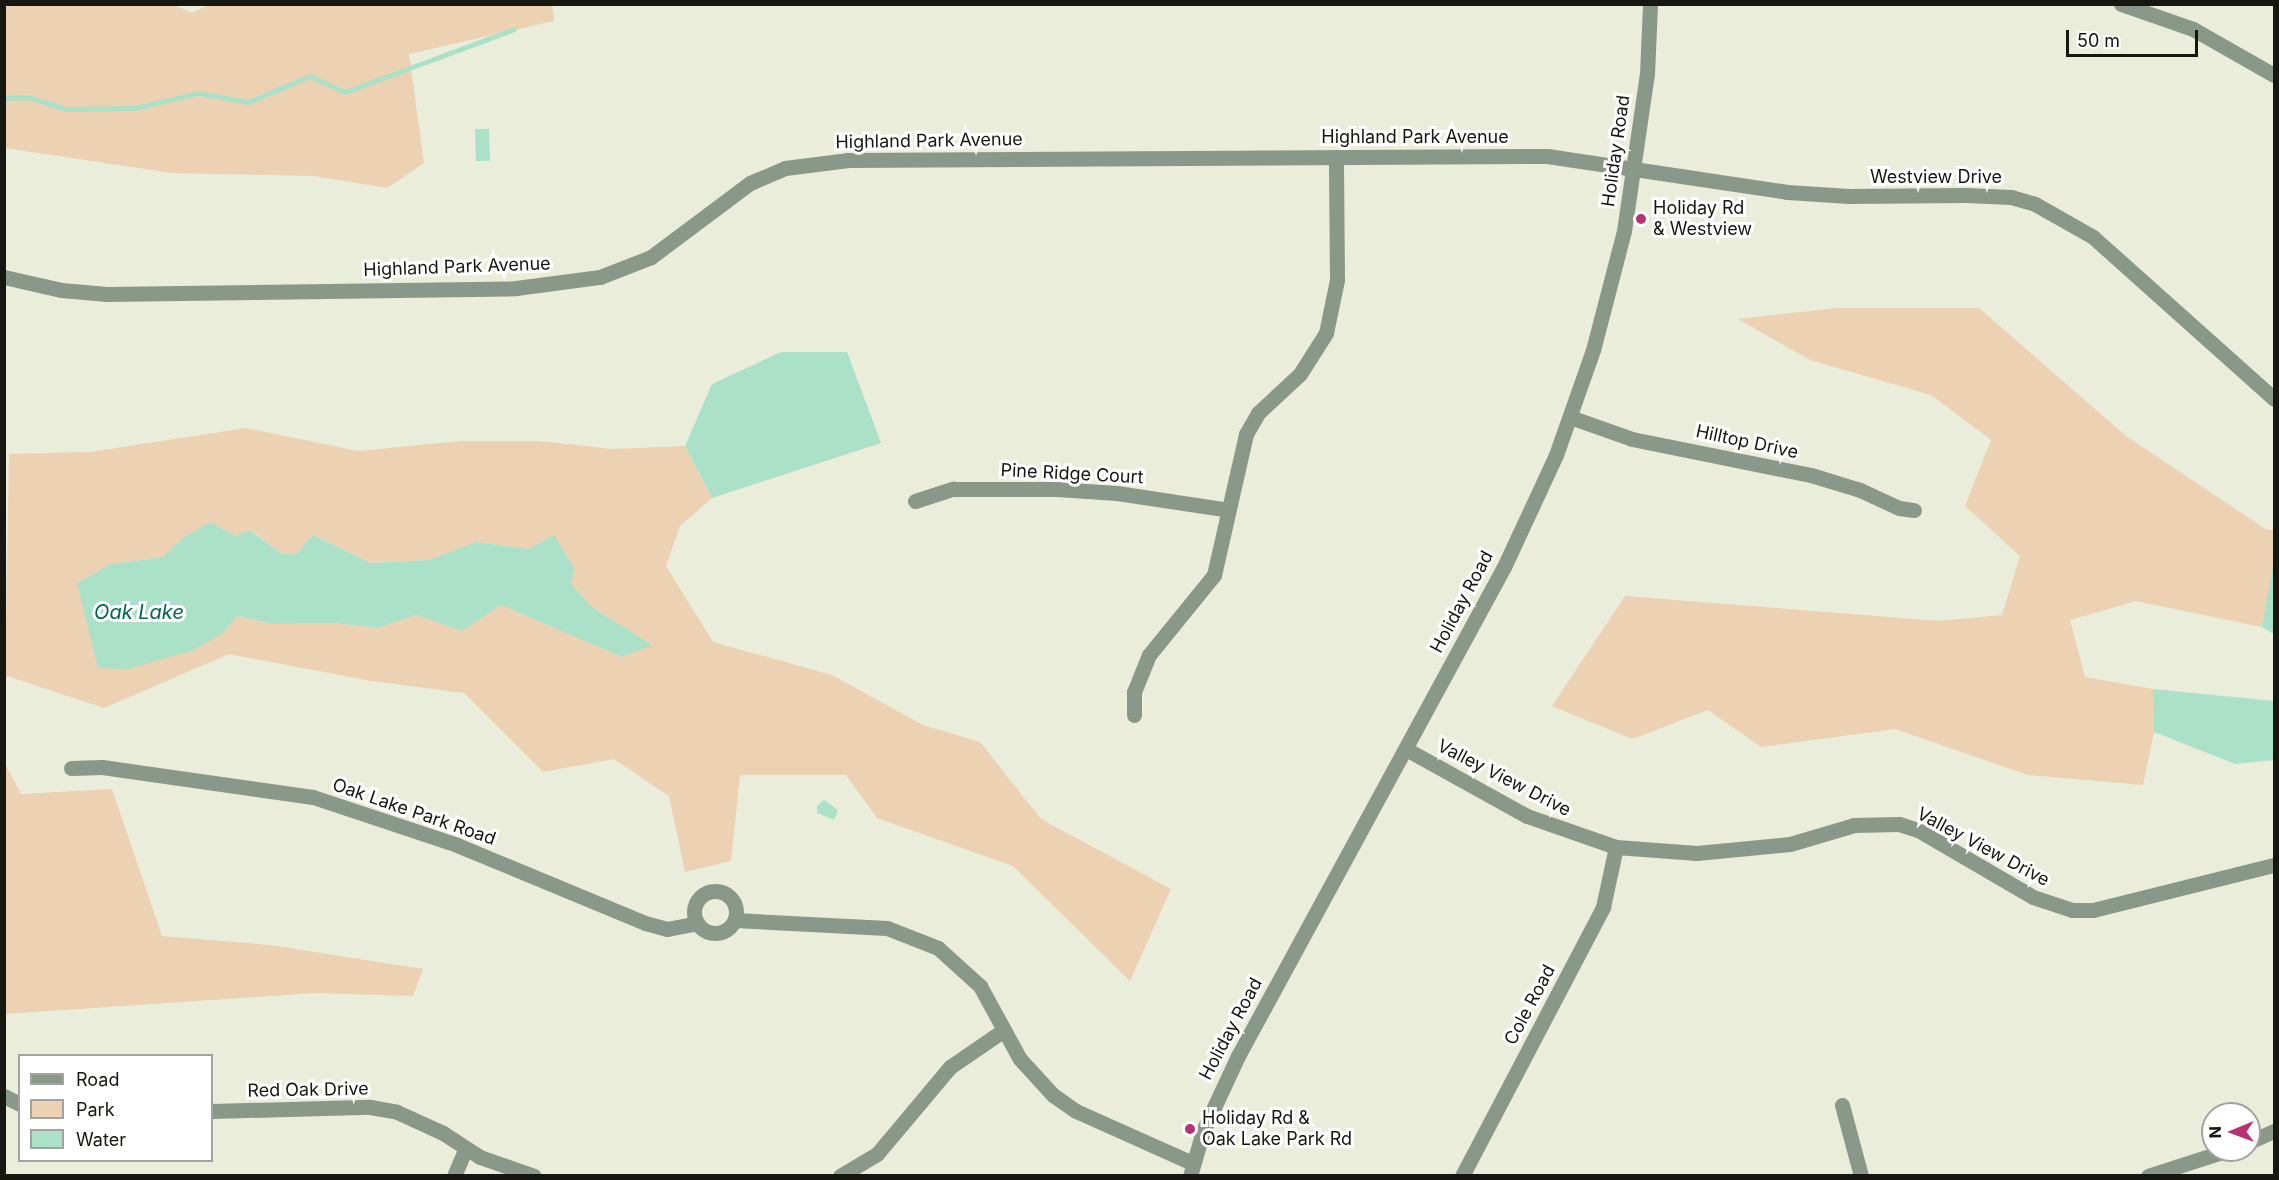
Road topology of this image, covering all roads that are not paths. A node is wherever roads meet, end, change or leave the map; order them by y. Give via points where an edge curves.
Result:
1 (1650, 4) edge
2 (2121, 4) edge
3 (2274, 75) edge
4 (1336, 157) junction
5 (1635, 170) junction
6 (4, 277) edge
7 (2274, 399) edge
8 (1570, 417) junction
9 (915, 501) dead end
10 (1229, 510) junction
11 (1914, 510) dead end
12 (1134, 715) dead end
13 (1406, 749) junction
14 (71, 768) dead end
15 (1616, 847) junction
16 (2274, 865) edge
17 (735, 920) junction
18 (697, 923) junction
19 (1004, 1030) junction
20 (4, 1096) edge
21 (18, 1103) edge
22 (1842, 1105) dead end
23 (213, 1111) edge
24 (465, 1150) junction
25 (2201, 1159) edge
26 (1191, 1169) edge
27 (454, 1176) edge
28 (534, 1176) edge
29 (840, 1176) edge
30 (1462, 1176) edge
31 (1861, 1176) edge
32 (2148, 1176) edge

1 - 5 street, Holiday Road
2 - 3 street via 2193,29
4 - 5 street, Highland Park Avenue via 1547,156
4 - 6 street, Highland Park Avenue via 848,160 785,168 750,183 651,258 600,277 516,288 107,294 61,290
4 - 10 street via 1334,308 1316,353 1300,374 1258,413 1246,434
5 - 7 street, Westview Drive via 1787,192 2011,197 2035,204 2093,237
5 - 8 street, Holiday Road via 1609,297
8 - 11 street, Hilltop Drive via 1632,439 1811,475
8 - 13 street, Holiday Road via 1504,567
9 - 10 street, Pine Ridge Court via 953,489 1057,489 1117,493
10 - 12 street via 1214,575 1149,655 1134,692
13 - 15 street, Valley View Drive via 1527,816
13 - 26 street, Holiday Road via 1238,1056
14 - 18 street, Oak Lake Park Road via 102,766 313,797 457,845 645,923 668,929
15 - 16 street, Valley View Drive via 1697,853 1790,844 1854,825 1899,824 1918,830 2033,897 2072,910 2093,910
15 - 30 street, Cole Road via 1604,907
17 - 18 street, Oak Lake Park Road via 716,934 703,930
17 - 18 street via 733,901 716,891 698,900 694,912
17 - 19 street via 866,925 913,935 961,965 985,994
19 - 26 street via 1020,1059 1053,1095 1076,1111
19 - 29 street via 950,1066 877,1154
20 - 21 street
22 - 31 street
23 - 24 street, Red Oak Drive via 370,1107 419,1120
24 - 27 street
24 - 28 street, Red Oak Drive
25 - 32 street

